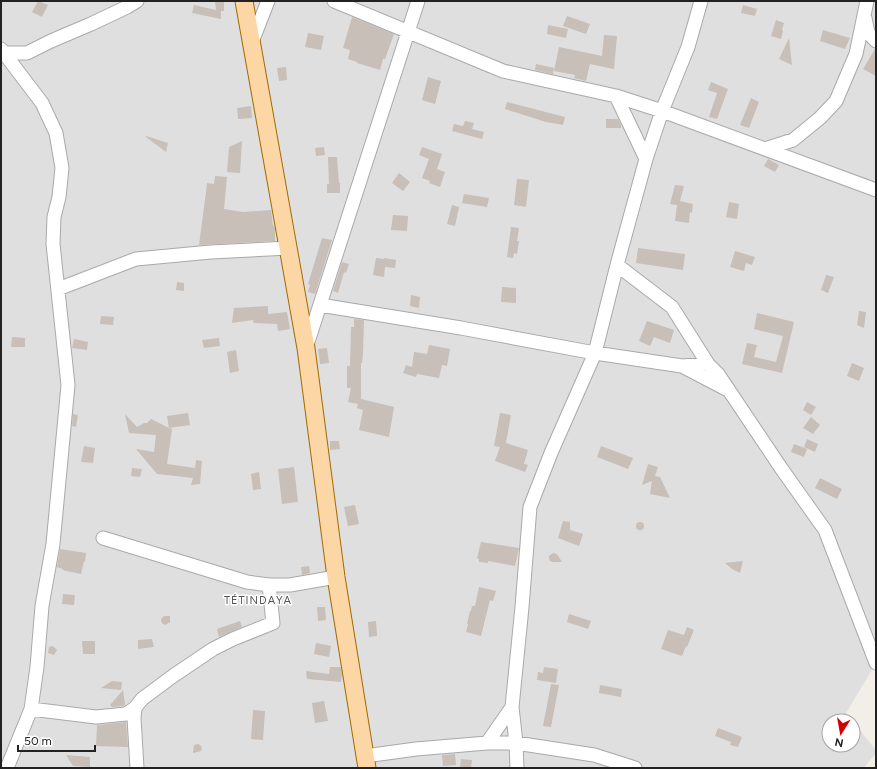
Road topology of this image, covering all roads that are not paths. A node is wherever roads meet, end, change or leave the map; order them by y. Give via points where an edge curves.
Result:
1 (137, 1) edge
2 (244, 1) edge
3 (268, 1) edge
4 (334, 1) edge
5 (418, 1) edge
6 (702, 1) edge
7 (867, 1) edge
8 (865, 16) junction
9 (407, 32) junction
10 (876, 41) edge
11 (252, 42) junction
12 (3, 51) edge
13 (616, 96) junction
14 (662, 111) junction
15 (765, 149) junction
16 (646, 159) junction
17 (876, 190) edge
18 (288, 248) junction
19 (617, 265) junction
20 (58, 289) junction
21 (320, 305) junction
22 (306, 348) junction
23 (595, 353) junction
24 (708, 364) junction
25 (682, 366) junction
26 (730, 391) junction
27 (103, 538) dead end
28 (336, 577) junction
29 (269, 585) junction
30 (876, 663) edge
31 (512, 707) junction
32 (134, 708) junction
33 (30, 709) junction
34 (487, 743) junction
35 (516, 743) junction
36 (366, 762) edge
37 (7, 768) edge
38 (137, 768) edge
39 (517, 768) edge
40 (635, 768) edge

1 - 12 street via 27,53
2 - 11 main road
3 - 11 street
4 - 9 street
5 - 9 street
6 - 14 street via 688,47
7 - 8 street
8 - 10 street via 868,33
8 - 15 street via 856,54 836,100 820,118 793,140
9 - 13 street via 503,71
9 - 21 street
11 - 18 main road
12 - 20 street via 42,103 56,133 62,168 53,230
13 - 14 street
13 - 16 street
14 - 15 street
14 - 16 street
15 - 17 street
16 - 19 street
18 - 20 street via 136,259
18 - 22 main road
19 - 23 street
19 - 24 street via 672,307
20 - 33 street via 68,385 53,544 42,606
21 - 22 street
21 - 23 street
22 - 28 main road
23 - 25 street
23 - 31 street via 530,507
24 - 25 street
24 - 26 street
25 - 26 street
26 - 30 street via 825,530
27 - 29 street via 247,582
28 - 29 street via 290,585
28 - 36 main road
29 - 32 street via 273,623 213,649 142,699
31 - 34 street
31 - 35 street
32 - 33 street via 126,714 96,717
32 - 38 street
33 - 37 street
34 - 35 street
34 - 36 street via 416,749
35 - 39 street
35 - 40 street via 594,755

